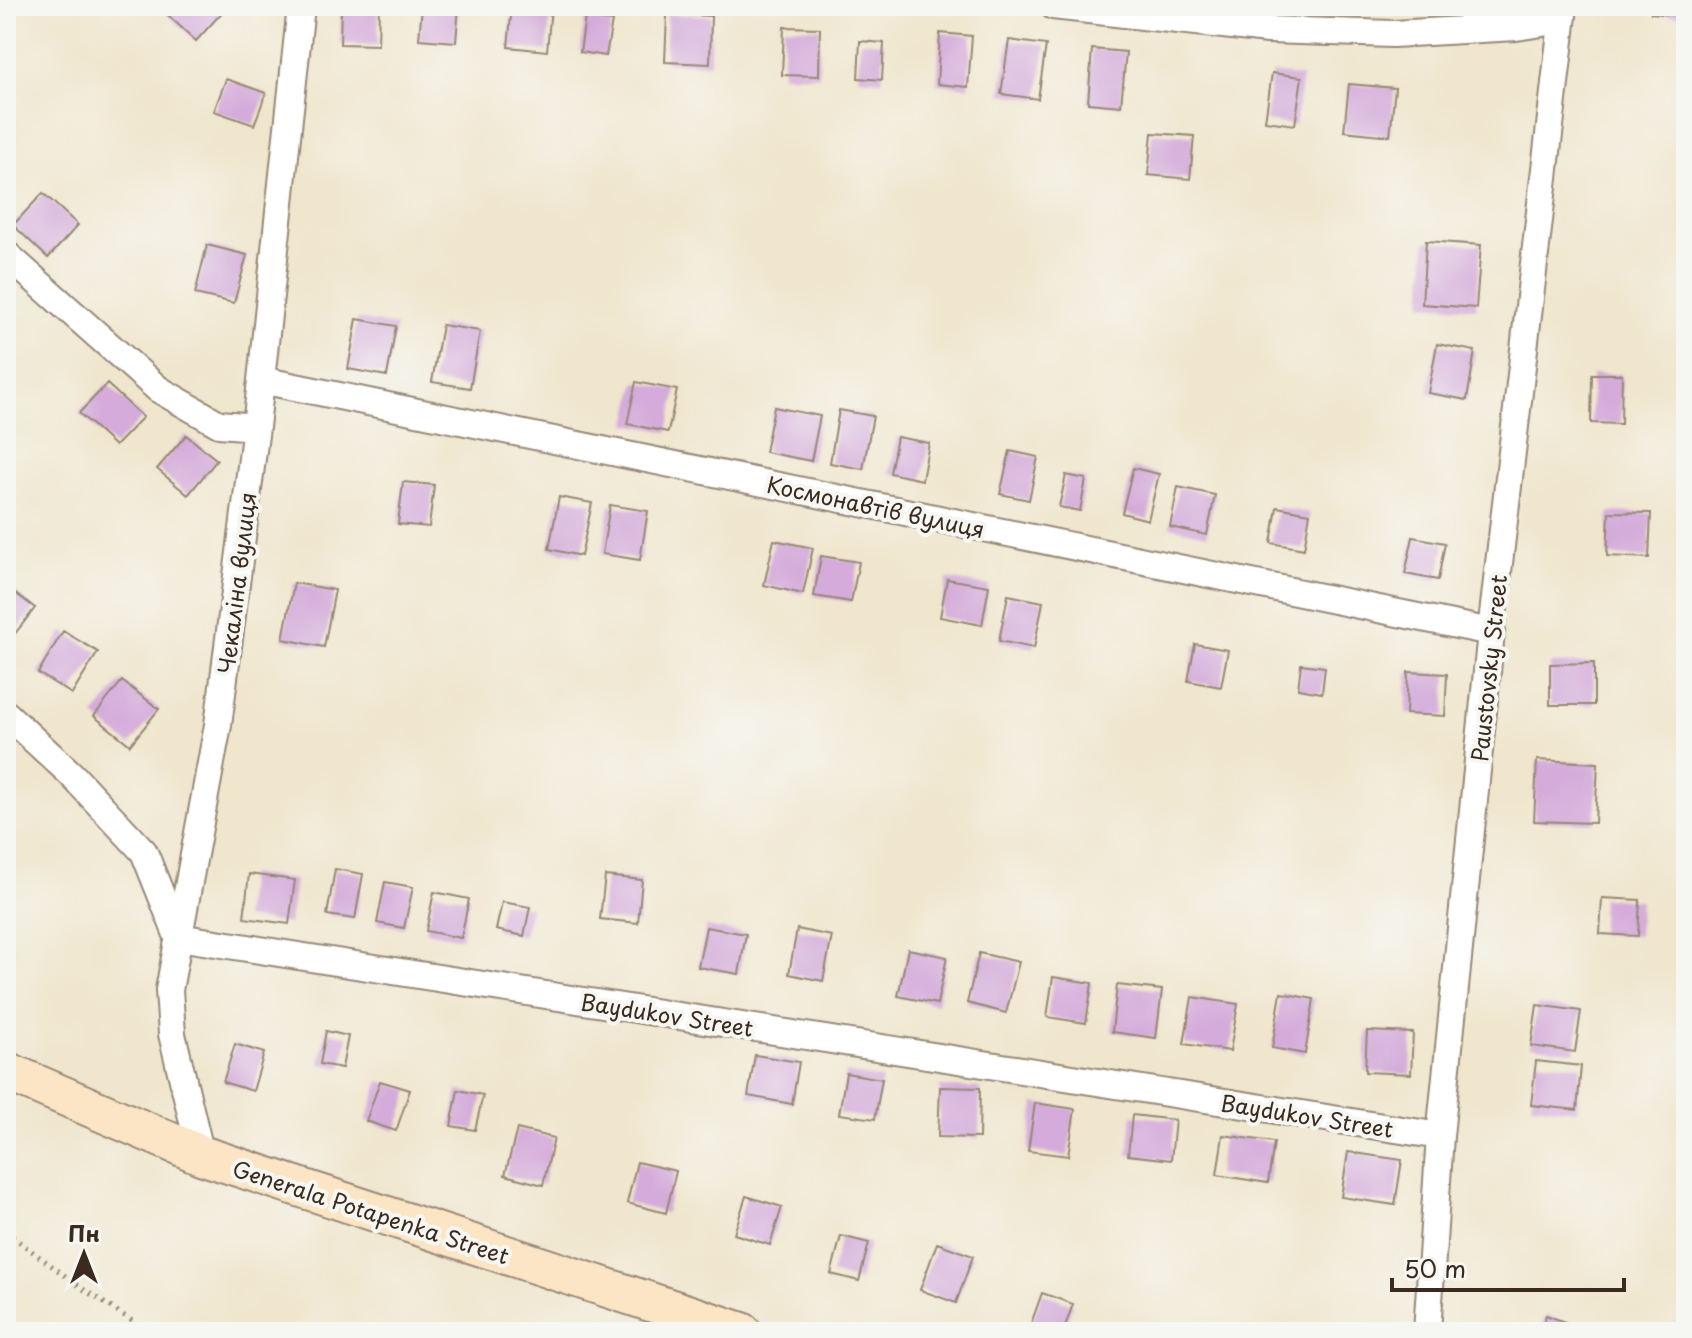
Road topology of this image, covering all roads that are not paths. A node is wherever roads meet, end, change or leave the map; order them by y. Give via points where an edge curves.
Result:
1 (301, 6) edge
2 (1053, 6) edge
3 (1564, 11) edge
4 (6, 254) edge
5 (261, 380) junction
6 (256, 427) junction
7 (1491, 632) junction
8 (6, 714) edge
9 (178, 937) junction
10 (6, 1071) edge
11 (1440, 1136) junction
12 (201, 1155) junction
13 (742, 1332) edge
14 (1427, 1332) edge

1 - 5 street, Чекаліна вулиця
2 - 3 street via 1268,30 1393,34 1516,27 1562,20
3 - 7 street, Paustovsky Street
4 - 6 street via 158,389 219,424
5 - 6 street, Чекаліна вулиця
5 - 7 street, Космонавтів вулиця
6 - 9 street, Чекаліна вулиця via 218,725
7 - 11 street, Paustovsky Street
8 - 9 street via 144,852
9 - 11 street, Baydukov Street
9 - 12 street, Чекаліна вулиця via 169,990 172,1034
10 - 12 main road, Generala Potapenka Street
11 - 14 street, Paustovsky Street
12 - 13 main road, Generala Potapenka Street

